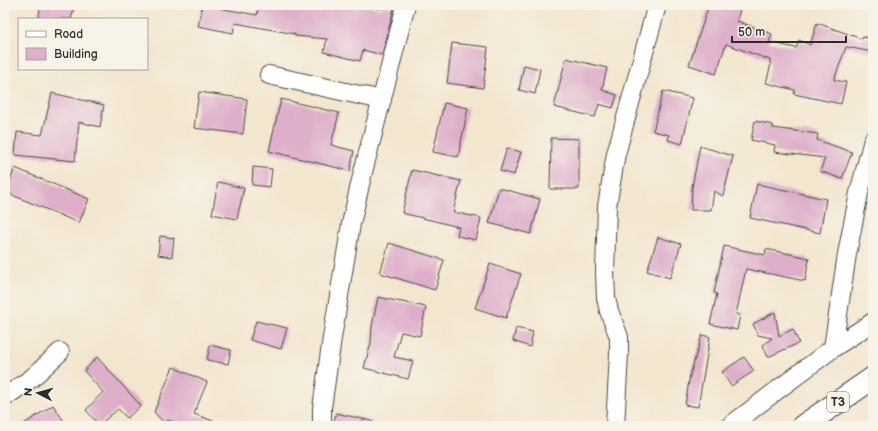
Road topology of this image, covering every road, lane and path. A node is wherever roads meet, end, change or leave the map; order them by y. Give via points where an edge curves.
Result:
1 (406, 5) edge
2 (657, 5) edge
3 (269, 75) dead end
4 (382, 100) junction
5 (873, 140) edge
6 (873, 322) edge
7 (833, 348) junction
8 (60, 352) dead end
9 (873, 378) edge
10 (5, 397) edge
11 (322, 426) edge
12 (615, 426) edge
13 (730, 426) edge
14 (803, 426) edge

1 - 4 street
2 - 12 street via 616,154 607,206 606,298 619,337 620,354
3 - 4 street
4 - 11 street via 352,224 323,400
5 - 7 street via 850,239
6 - 7 street
7 - 13 street
8 - 10 street via 32,378
9 - 14 highway, T3

